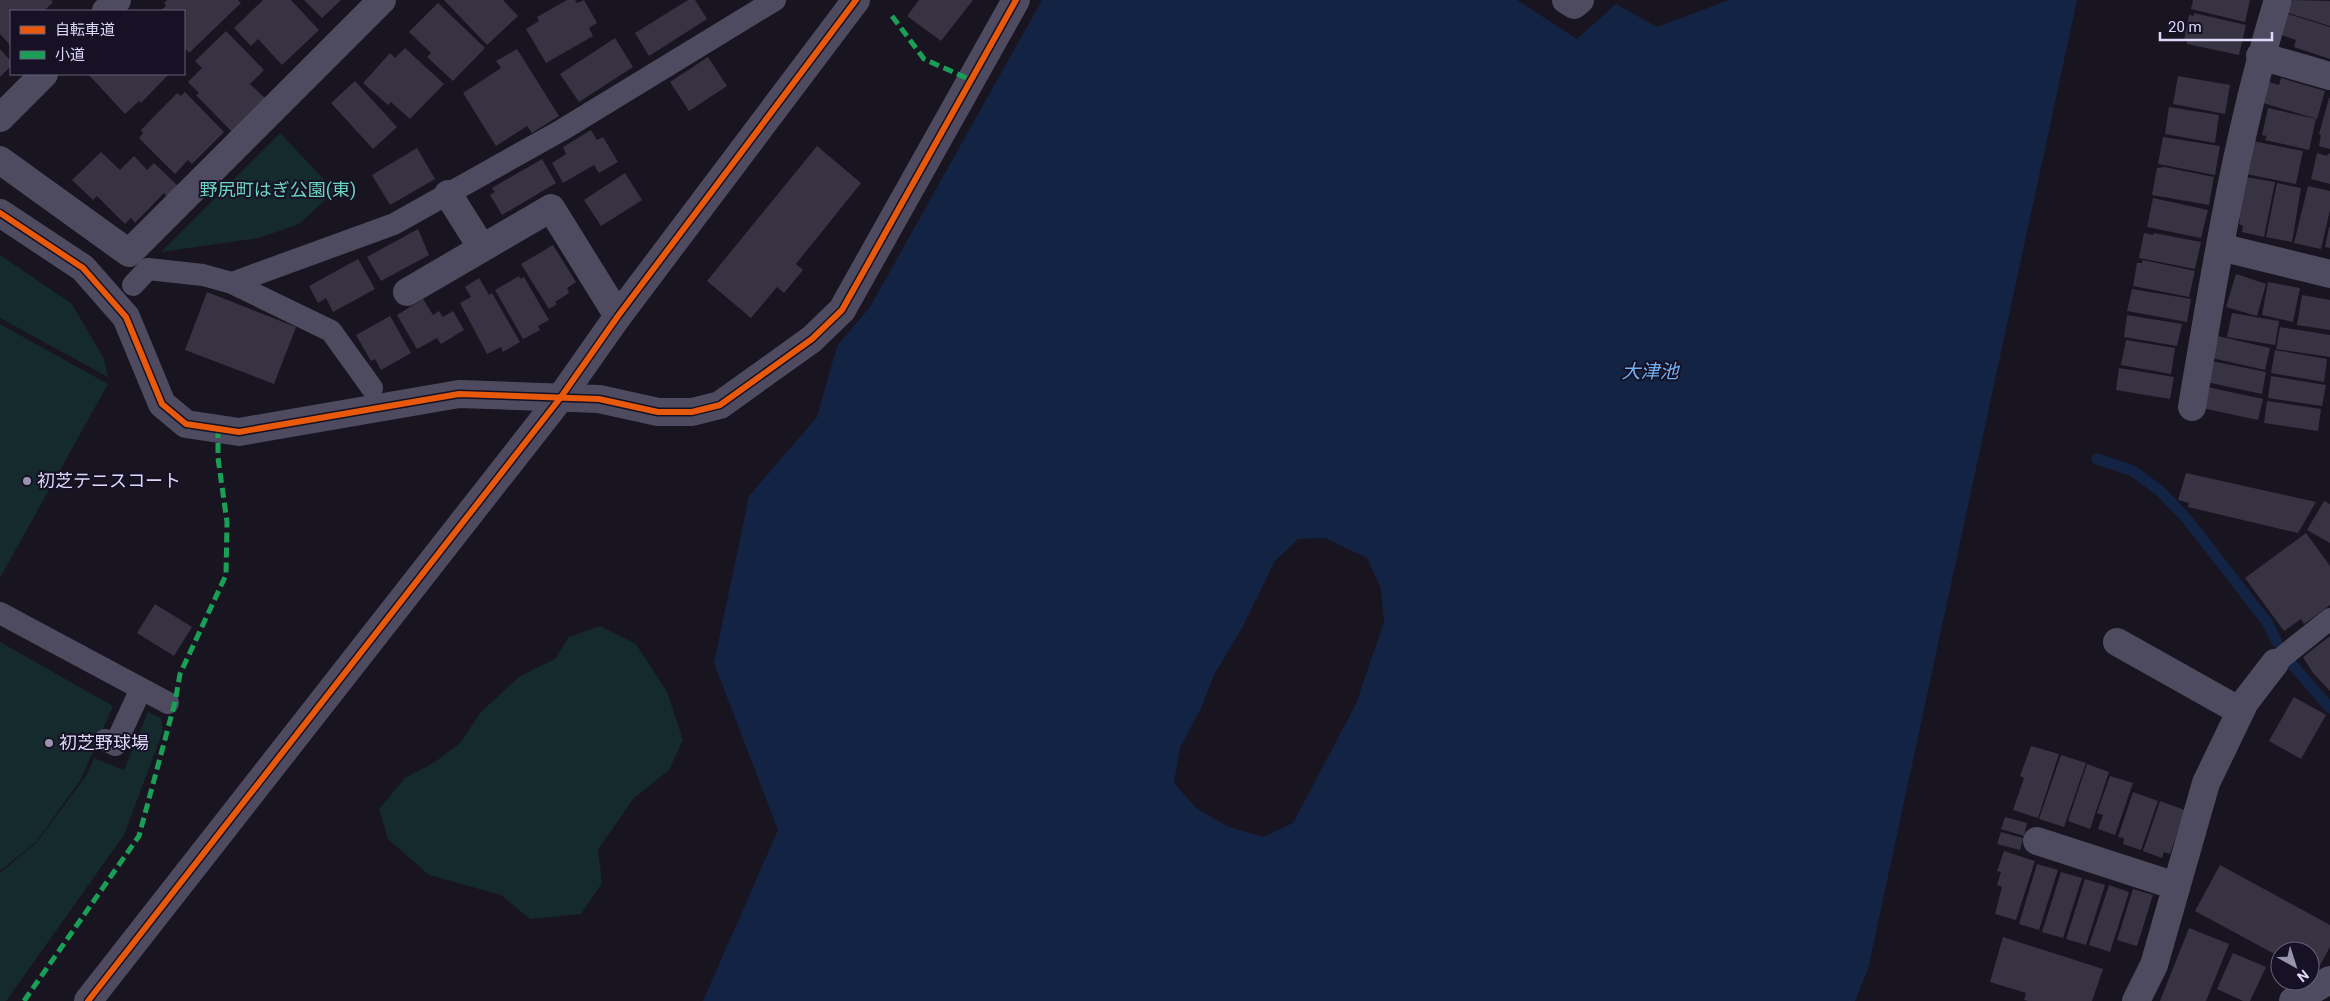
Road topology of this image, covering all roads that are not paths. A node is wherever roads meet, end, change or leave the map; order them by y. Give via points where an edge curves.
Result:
1 (117, 0) edge
2 (382, 0) edge
3 (775, 0) edge
4 (856, 0) edge
5 (1016, 0) edge
6 (1566, 0) edge
7 (1580, 0) edge
8 (2278, 0) edge
9 (107, 10) edge
10 (2260, 56) junction
11 (43, 75) edge
12 (2330, 76) edge
13 (0, 118) edge
14 (0, 160) edge
15 (448, 194) junction
16 (0, 213) edge
17 (2220, 246) junction
18 (482, 248) junction
19 (2330, 274) edge
20 (232, 283) junction
21 (133, 285) dead end
22 (407, 292) dead end
23 (618, 316) junction
24 (372, 388) dead end
25 (561, 397) junction
26 (2192, 407) dead end
27 (0, 613) edge
28 (2330, 619) edge
29 (2117, 642) dead end
30 (2275, 663) joint
31 (141, 689) junction
32 (168, 703) dead end
33 (2240, 711) junction
34 (105, 740) dead end
35 (2037, 841) dead end
36 (2176, 886) junction
37 (2330, 980) edge
38 (88, 1001) edge
39 (2136, 1001) edge
40 (2293, 1001) edge

1 - 9 street
2 - 14 street via 129,253
3 - 15 lane via 562,130
4 - 23 street
5 - 25 street via 842,310 812,339 720,405 692,412 658,412 599,399
6 - 7 street via 1574,5
8 - 10 street
10 - 12 street
10 - 17 street
11 - 13 street
15 - 18 street
15 - 20 lane via 394,224
16 - 25 street via 83,268 126,317 162,404 186,424 239,432 459,394
17 - 19 street
17 - 26 street
18 - 22 street
18 - 23 street via 551,208
20 - 21 lane via 203,275 148,270
20 - 24 lane via 331,331
23 - 25 street
25 - 38 street
27 - 31 lane
28 - 30 lane
29 - 33 street
30 - 33 street
31 - 32 lane
31 - 34 lane via 115,745
33 - 36 street via 2206,783
35 - 36 street
36 - 39 street via 2154,965
37 - 40 street

